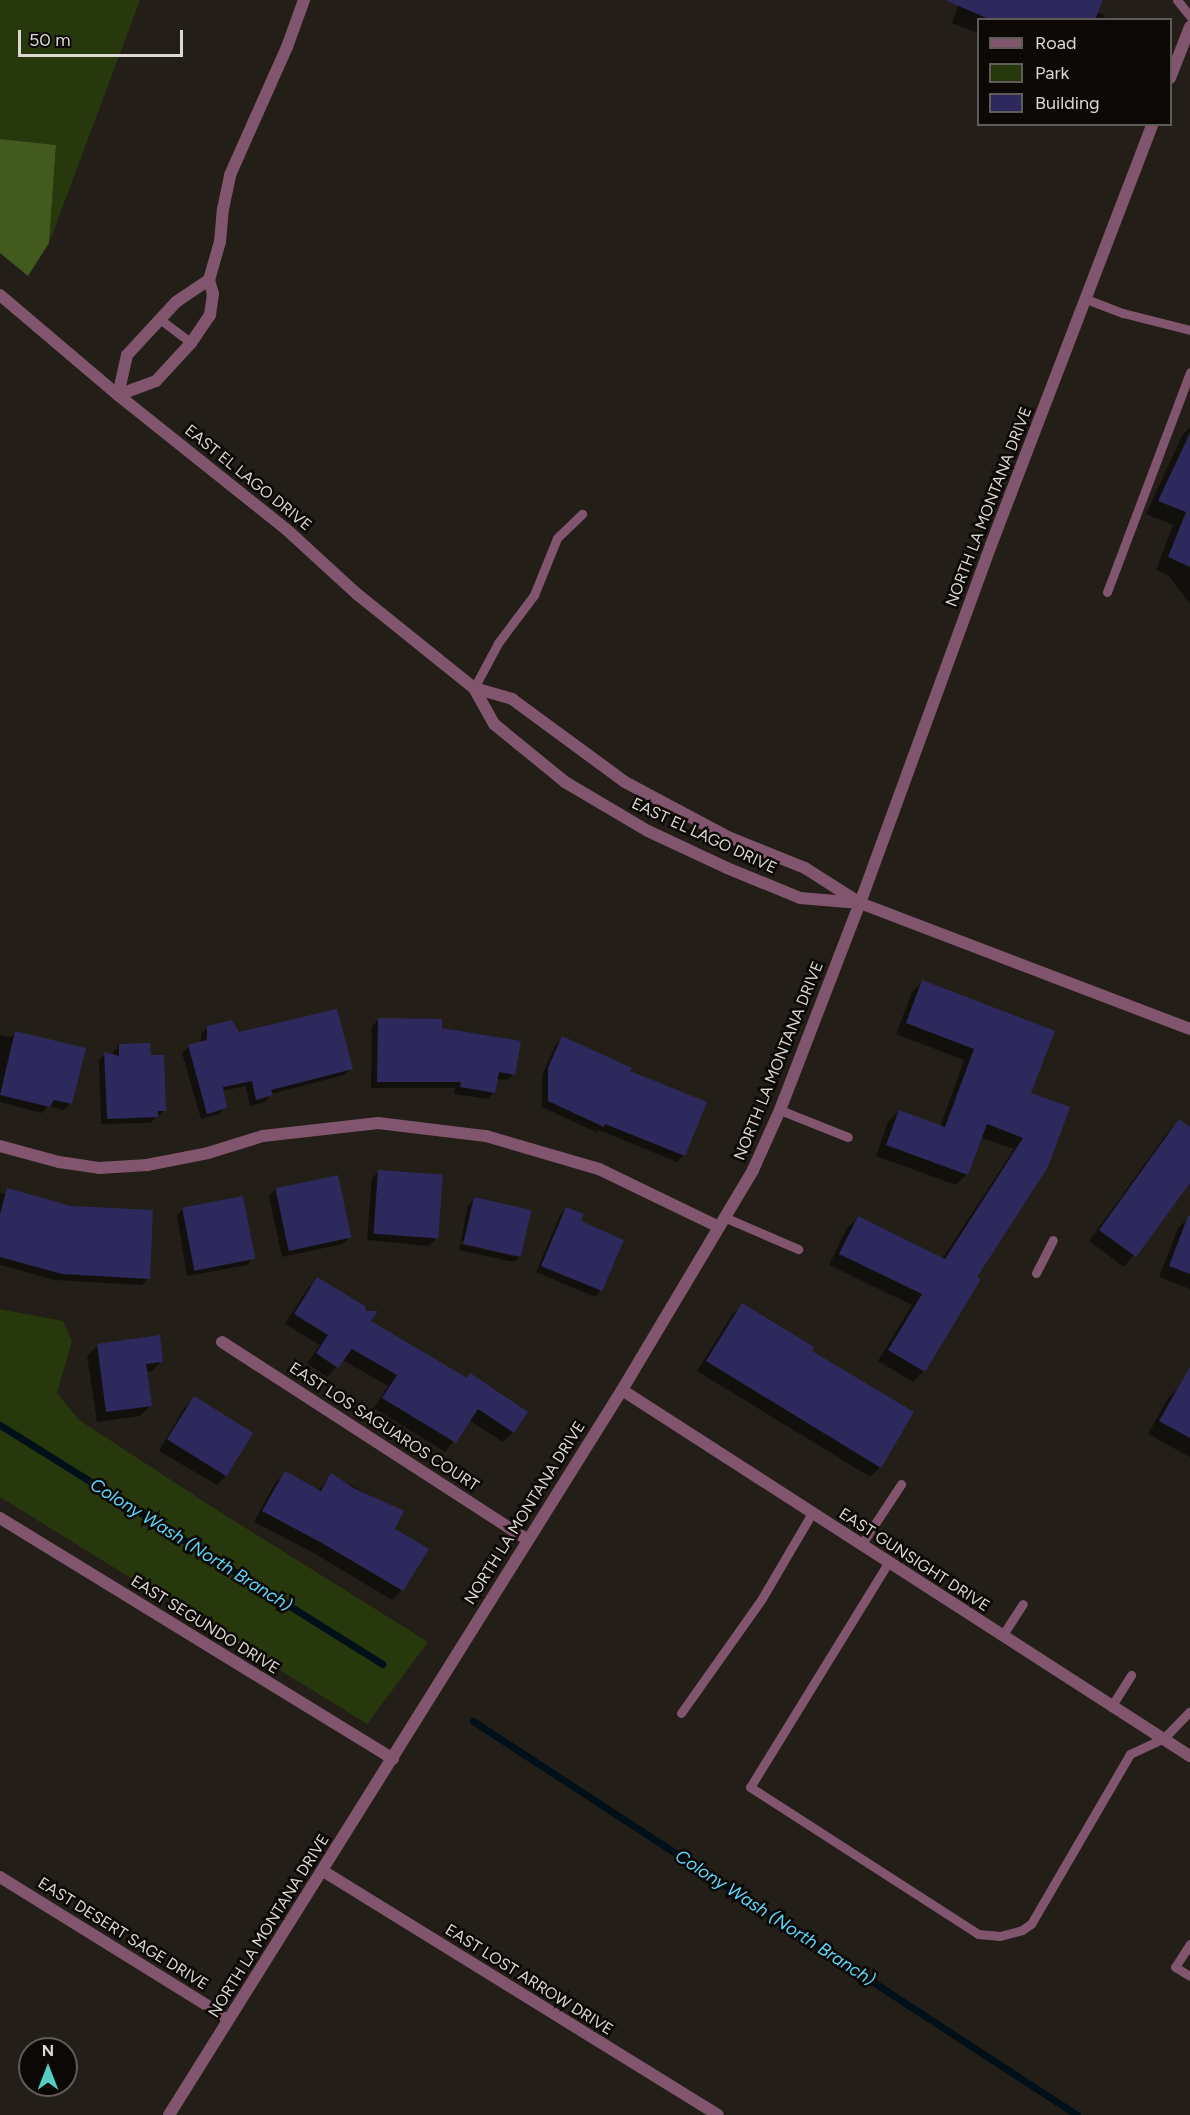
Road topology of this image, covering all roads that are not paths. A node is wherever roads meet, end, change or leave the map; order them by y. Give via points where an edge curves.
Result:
1 (304, 0) edge
2 (1177, 0) edge
3 (1190, 16) edge
4 (1190, 27) edge
5 (1172, 73) edge
6 (1152, 126) edge
7 (210, 280) junction
8 (0, 295) edge
9 (1086, 299) junction
10 (161, 320) junction
11 (1190, 330) edge
12 (191, 343) junction
13 (1190, 372) edge
14 (118, 395) junction
15 (582, 514) dead end
16 (1107, 592) dead end
17 (474, 688) junction
18 (860, 903) junction
19 (1190, 1029) edge
20 (780, 1110) junction
21 (848, 1137) dead end
22 (0, 1146) edge
23 (722, 1222) junction
24 (1053, 1240) dead end
25 (798, 1248) dead end
26 (1036, 1273) dead end
27 (222, 1342) dead end
28 (622, 1390) junction
29 (901, 1484) dead end
30 (812, 1513) junction
31 (0, 1518) edge
32 (528, 1540) junction
33 (861, 1545) junction
34 (888, 1563) junction
35 (1023, 1604) dead end
36 (1002, 1636) junction
37 (1131, 1675) dead end
38 (1111, 1707) junction
39 (1190, 1711) edge
40 (681, 1713) dead end
41 (1164, 1738) junction
42 (1190, 1756) edge
43 (393, 1759) junction
44 (324, 1871) junction
45 (0, 1877) edge
46 (1190, 1944) edge
47 (1190, 1976) edge
48 (229, 2019) junction
49 (170, 2115) edge
50 (718, 2115) edge

1 - 7 street via 230,175
2 - 3 lane
4 - 5 street
6 - 9 street, NORTH LA MONTANA DRIVE
7 - 10 street via 176,302
7 - 12 street via 210,315
8 - 14 street, EAST EL LAGO DRIVE
9 - 11 lane
9 - 18 street, NORTH LA MONTANA DRIVE
10 - 12 lane
10 - 14 street via 127,355
12 - 14 street via 156,381
13 - 16 lane
14 - 17 street, EAST EL LAGO DRIVE via 286,529 357,594
15 - 17 lane via 557,537 534,595 498,643
17 - 18 street, EAST EL LAGO DRIVE via 512,699 625,782 728,837 805,868
17 - 18 street, EAST EL LAGO DRIVE via 494,724 521,749 565,782 648,831 800,898
18 - 19 street, EAST EL LAGO DRIVE
18 - 20 street, NORTH LA MONTANA DRIVE
20 - 21 lane
20 - 23 street, NORTH LA MONTANA DRIVE via 753,1170
22 - 23 street via 58,1162 99,1168 147,1165 208,1153 263,1136 378,1123 486,1136 599,1169
23 - 25 lane
23 - 28 street, NORTH LA MONTANA DRIVE
24 - 26 lane
27 - 32 street, EAST LOS SAGUAROS COURT
28 - 30 street, EAST GUNSIGHT DRIVE
28 - 32 street, NORTH LA MONTANA DRIVE
29 - 33 lane
30 - 33 street, EAST GUNSIGHT DRIVE
30 - 40 lane via 761,1600
31 - 43 street, EAST SEGUNDO DRIVE
32 - 43 street, NORTH LA MONTANA DRIVE
33 - 34 street, EAST GUNSIGHT DRIVE
34 - 36 street, EAST GUNSIGHT DRIVE
34 - 41 lane via 750,1787 978,1934 1000,1936 1031,1924 1130,1754
35 - 36 lane
36 - 38 street, EAST GUNSIGHT DRIVE
37 - 38 lane
38 - 41 street, EAST GUNSIGHT DRIVE
39 - 41 lane
41 - 42 street, EAST GUNSIGHT DRIVE
43 - 44 street, NORTH LA MONTANA DRIVE
44 - 48 street, NORTH LA MONTANA DRIVE
44 - 50 street, EAST LOST ARROW DRIVE
45 - 48 street, EAST DESERT SAGE DRIVE
46 - 47 lane via 1175,1967
48 - 49 street, NORTH LA MONTANA DRIVE

